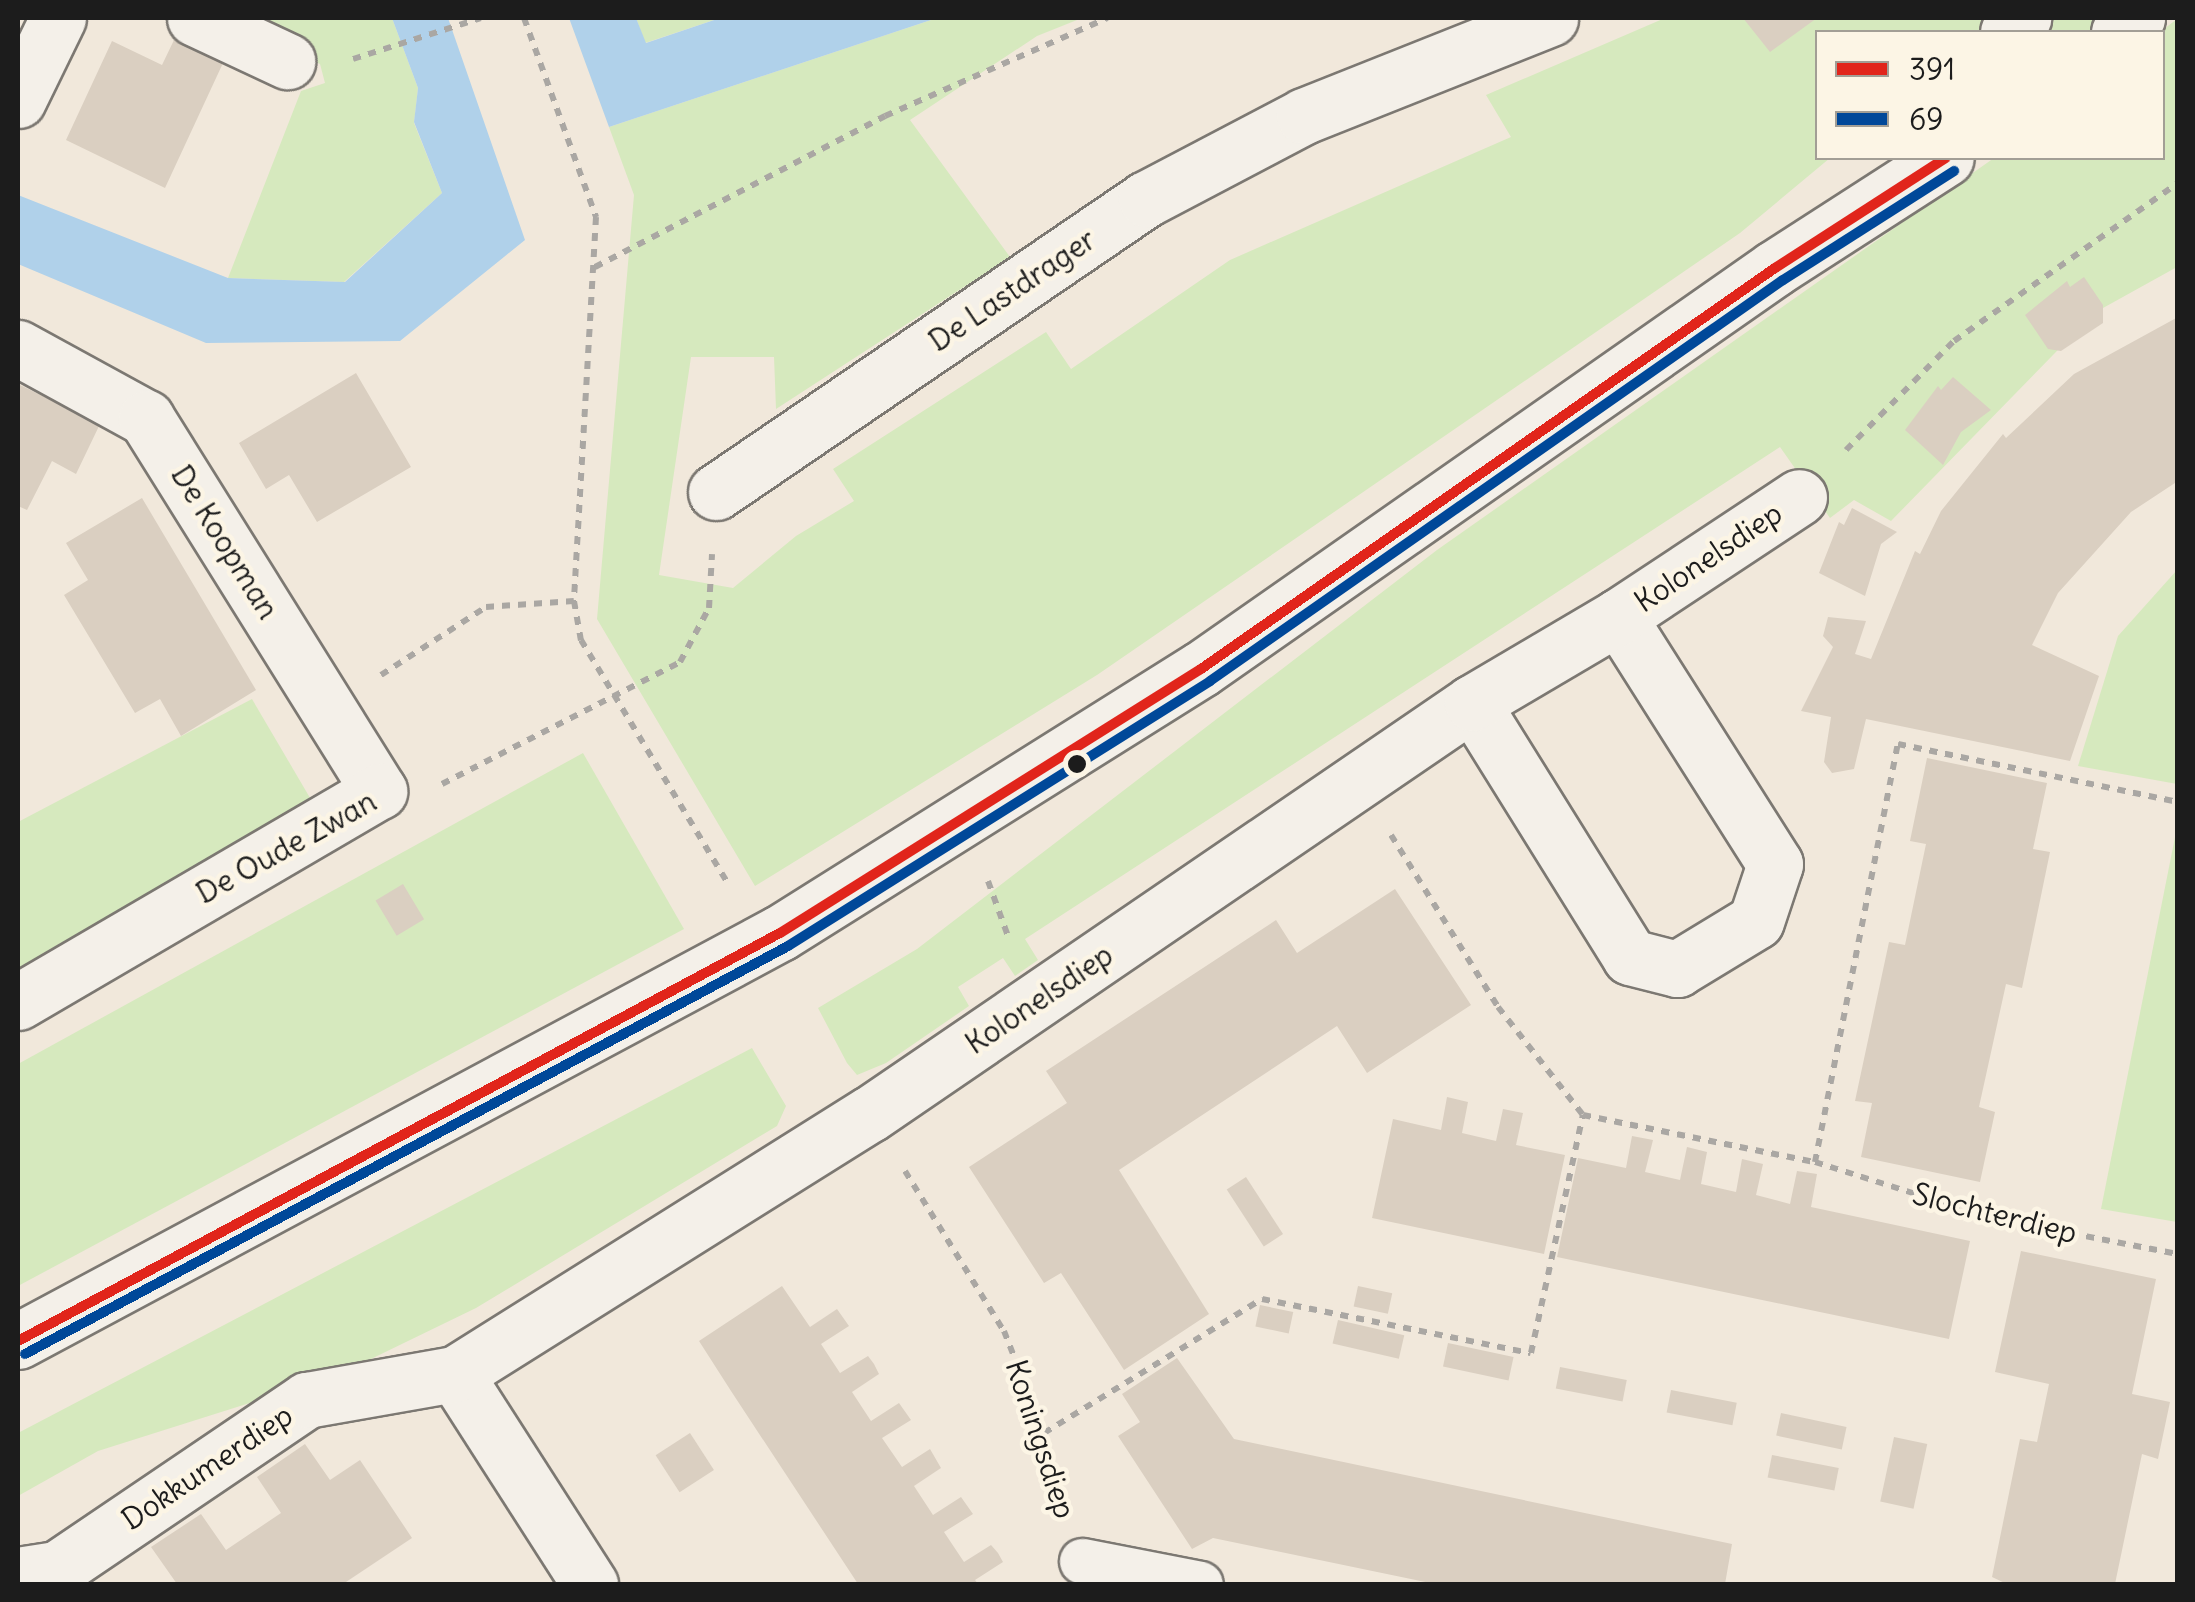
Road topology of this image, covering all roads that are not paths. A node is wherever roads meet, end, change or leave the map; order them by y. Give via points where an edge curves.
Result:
1 (58, 18) edge
2 (195, 18) edge
3 (1550, 18) edge
4 (287, 61) dead end
5 (18, 100) edge
6 (1882, 160) edge
7 (1943, 160) edge
8 (1775, 268) junction
9 (18, 348) edge
10 (716, 492) road end
11 (1799, 496) road end
12 (1618, 617) junction
13 (1472, 703) junction
14 (378, 791) joint
15 (18, 1002) edge
16 (18, 1341) edge
17 (455, 1374) junction
18 (1082, 1560) road end
19 (18, 1574) edge
20 (590, 1584) edge
21 (1200, 1584) edge

1 - 5 street
2 - 4 street
3 - 10 street, De Lastdrager via 1304,116 1146,199
6 - 8 street
7 - 8 street
8 - 16 street via 1201,668 780,933
9 - 14 street, De Koopman via 146,418
11 - 12 street, Kolonelsdiep
12 - 13 street, Kolonelsdiep
12 - 13 street, Kolonelsdiep via 1775,864 1756,921 1677,969 1630,957
13 - 17 street, Kolonelsdiep via 870,1114
14 - 15 street, De Oude Zwan
17 - 19 street, Dokkumerdiep via 307,1400 58,1569
17 - 20 street
18 - 21 street

